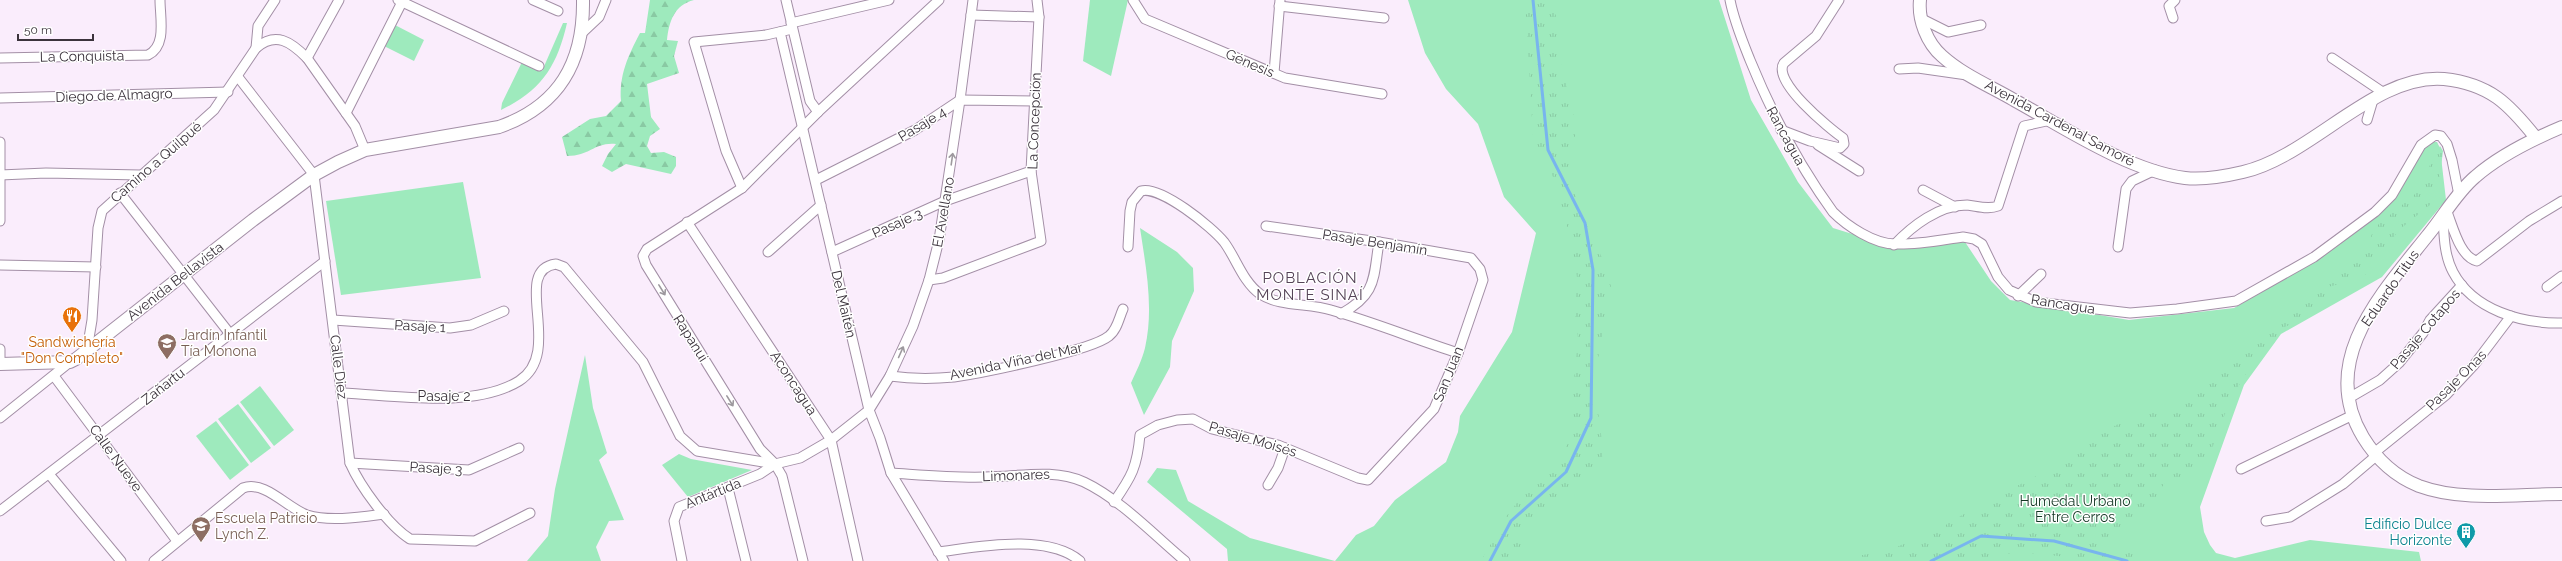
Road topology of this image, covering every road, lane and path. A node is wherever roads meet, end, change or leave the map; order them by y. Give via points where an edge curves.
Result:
1 (160, 0) edge
2 (276, 0) edge
3 (338, 0) edge
4 (533, 0) edge
5 (583, 0) edge
6 (606, 0) edge
7 (786, 0) edge
8 (889, 0) edge
9 (939, 0) edge
10 (973, 0) edge
11 (1037, 0) edge
12 (1133, 0) edge
13 (1730, 0) edge
14 (1839, 0) edge
15 (1920, 0) edge
16 (2175, 0) edge
17 (400, 1) edge
18 (1279, 3) edge
19 (558, 11) dead end
20 (971, 15) junction
21 (1039, 17) junction
22 (1384, 18) dead end
23 (2173, 18) dead end
24 (1922, 19) junction
25 (1981, 25) dead end
26 (792, 26) junction
27 (780, 32) junction
28 (582, 33) junction
29 (256, 48) junction
30 (0, 58) edge
31 (307, 58) junction
32 (2332, 58) dead end
33 (539, 66) dead end
34 (1899, 69) dead end
35 (1274, 73) junction
36 (1968, 75) junction
37 (238, 77) junction
38 (228, 92) junction
39 (2384, 93) junction
40 (1382, 94) dead end
41 (0, 98) edge
42 (960, 100) junction
43 (2373, 100) junction
44 (1035, 101) junction
45 (818, 112) junction
46 (346, 113) junction
47 (2051, 120) junction
48 (2367, 120) dead end
49 (2562, 128) edge
50 (802, 129) junction
51 (1781, 130) junction
52 (2536, 138) junction
53 (1810, 140) junction
54 (0, 142) edge
55 (365, 150) junction
56 (2155, 170) junction
57 (1031, 171) junction
58 (1859, 171) dead end
59 (0, 175) edge
60 (140, 175) junction
61 (314, 175) junction
62 (816, 180) junction
63 (742, 188) junction
64 (1923, 190) dead end
65 (120, 193) junction
66 (2459, 195) junction
67 (946, 201) junction
68 (2562, 201) edge
69 (821, 205) junction
70 (1955, 207) junction
71 (2445, 215) junction
72 (0, 221) edge
73 (687, 222) junction
74 (1266, 226) dead end
75 (1379, 242) junction
76 (1894, 244) junction
77 (1128, 247) dead end
78 (2118, 247) dead end
79 (768, 252) dead end
80 (832, 252) junction
81 (325, 261) junction
82 (0, 265) edge
83 (96, 267) junction
84 (1480, 269) joint
85 (184, 274) junction
86 (2042, 274) dead end
87 (2562, 276) edge
88 (930, 280) junction
89 (2462, 285) junction
90 (2547, 287) dead end
91 (2018, 296) junction
92 (1123, 309) dead end
93 (504, 311) dead end
94 (1342, 314) junction
95 (2511, 316) junction
96 (333, 320) junction
97 (2562, 323) edge
98 (230, 334) junction
99 (0, 349) edge
100 (87, 350) junction
101 (1458, 352) junction
102 (70, 362) junction
103 (0, 364) edge
104 (54, 376) junction
105 (890, 376) junction
106 (342, 393) junction
107 (2349, 398) junction
108 (868, 410) junction
109 (2352, 415) junction
110 (0, 418) edge
111 (99, 435) junction
112 (831, 440) junction
113 (518, 448) dead end
114 (1285, 448) junction
115 (2375, 455) junction
116 (350, 463) junction
117 (775, 464) junction
118 (2241, 469) dead end
119 (891, 473) junction
120 (49, 474) junction
121 (1368, 480) joint
122 (1268, 485) dead end
123 (728, 488) junction
124 (2562, 494) edge
125 (1114, 502) junction
126 (0, 511) edge
127 (530, 513) dead end
128 (384, 514) junction
129 (2266, 521) dead end
130 (177, 541) junction
131 (938, 552) junction
132 (121, 561) edge
133 (154, 561) edge
134 (682, 561) edge
135 (746, 561) edge
136 (803, 561) edge
137 (858, 561) edge
138 (944, 561) edge
139 (1080, 561) edge
140 (1185, 561) edge

1 - 30 street, La Conquista via 160,44 156,51 148,55
2 - 29 street via 258,26
3 - 31 street
4 - 19 street
5 - 28 street, Avenida Bellavista
6 - 28 street via 599,17
7 - 26 street
8 - 26 street
9 - 45 street
10 - 20 street, El Avellano
11 - 21 street, La Concepción
12 - 35 street, Génesis via 1145,19
13 - 51 street, Rancagua via 1737,26 1763,93
14 - 53 street via 1816,36 1784,63 1782,68 1783,75 1804,105 1843,138 1844,144 1840,148
15 - 24 street, Avenida Cardenal Samoré
16 - 23 street via 2169,6
17 - 33 street
17 - 46 street
18 - 22 street
18 - 35 street
20 - 21 street
20 - 42 street, El Avellano
21 - 44 street, La Concepción
24 - 25 street via 1948,32
24 - 36 street, Avenida Cardenal Samoré via 1924,30 1933,47 1941,56
26 - 27 street
26 - 45 street via 810,101
27 - 50 street, Del Maitén
27 - 63 street via 694,42 726,150
28 - 55 street, Avenida Bellavista via 579,49 555,93 538,109 519,120 499,127
29 - 31 street via 268,40 281,39 295,46
29 - 37 street, Camino a Quilpué
31 - 46 street
32 - 39 street
34 - 36 street via 1918,68
35 - 40 street, Génesis via 1285,78
36 - 47 street, Avenida Cardenal Samoré
37 - 38 street, Camino a Quilpué
37 - 61 street
38 - 41 street, Diego de Almagro
38 - 60 street, Camino a Quilpué via 199,126
39 - 43 street, Avenida Cardenal Samoré
39 - 52 street, Avenida Cardenal Samoré via 2408,83 2443,79 2482,88 2511,107
42 - 44 street, Pasaje 4
42 - 62 street, Pasaje 4 via 915,130
67 -> 42 street, El Avellano
43 - 48 street
43 - 56 street, Avenida Cardenal Samoré via 2317,137 2266,166 2231,175 2193,178
44 - 57 street, La Concepción
45 - 50 street
46 - 55 street via 360,134
47 - 56 street, Avenida Cardenal Samoré via 2125,159
47 - 70 street via 2024,126 1998,206
49 - 52 street, Eduardo Titus
50 - 62 street, Del Maitén
50 - 63 street, Rapanui
51 - 53 street
51 - 76 street, Rancagua via 1833,212 1844,223 1862,234
52 - 66 street, Eduardo Titus via 2480,173
53 - 58 street
54 - 59 street
55 - 61 street, Avenida Bellavista
56 - 78 street via 2132,181 2126,189
57 - 67 street, Pasaje 3
57 - 88 street, La Concepción via 1041,241 943,278
59 - 60 street
59 - 72 street
60 - 65 street, Camino a Quilpué
61 - 81 street, Calle Diez
61 - 85 street, Avenida Bellavista
62 - 69 street, Del Maitén
63 - 73 street, Rapanui
64 - 70 street
65 - 83 street, Camino a Quilpué via 102,211 98,228
65 - 85 street
66 - 71 street, Eduardo Titus
66 - 91 street, Rancagua via 2447,144 2441,136 2435,135 2421,145 2392,195 2375,212 2314,257 2236,301 2177,310 2130,313 2036,302
67 - 80 street, Pasaje 3
67 - 88 street, El Avellano
68 - 71 street via 2529,221 2476,261 2464,252
69 - 79 street
69 - 80 street, Del Maitén
70 - 76 street via 1928,217 1908,229
71 - 89 street via 2444,243 2452,271
71 - 107 street, Eduardo Titus via 2363,322 2352,350 2347,374
73 - 112 street, Aconcagua
73 -> 117 street, Rapanui via 647,249 643,256 646,265 760,449
74 - 75 street, Pasaje Benjamín
75 - 84 street, Pasaje Benjamín via 1471,258
75 - 94 street via 1372,286 1362,300
76 - 91 street, Rancagua via 1963,237 1974,239 1982,244 1998,277
77 - 94 street via 1132,202 1141,191 1152,190 1165,196 1218,236 1250,284 1260,294
80 - 108 street, Del Maitén
81 - 96 street, Calle Diez
81 - 98 street, Zañartu
82 - 83 street
83 - 100 street, Camino a Quilpué
84 - 101 street, San Juan via 1483,280
85 - 98 street
85 - 100 street, Avenida Bellavista
86 - 91 street
87 - 90 street
105 -> 88 street, El Avellano
89 - 95 street via 2474,298
89 - 107 street, Pasaje Cotapos via 2430,320 2399,363 2380,380
92 - 105 street, Avenida Viña del Mar via 1114,331 1109,336 1077,349 954,377 905,379
93 - 96 street, Pasaje 1 via 471,325 450,328
94 - 101 street
95 - 97 street via 2536,322
95 - 115 street, Pasaje Onas via 2474,365 2446,395
96 - 106 street, Calle Diez
98 - 111 street, Zañartu
99 - 103 street
100 - 102 street, Avenida Bellavista
101 - 121 street, San Juan via 1434,409
102 - 103 street
102 - 104 street, Avenida Bellavista
104 - 110 street, Avenida Bellavista
104 - 111 street, Calle Nueve
105 - 108 street, El Avellano
106 - 116 street, Calle Diez
106 - 117 street, Pasaje 2 via 469,398 502,389 519,381 530,368 539,348 536,281 547,266 556,264 564,267 649,370 671,421 686,443 697,451
107 - 109 street, Eduardo Titus
108 - 112 street
108 - 119 street, Del Maitén
109 - 115 street, Eduardo Titus
109 - 118 street
111 - 120 street, Zañartu
111 - 130 street, Calle Nueve
112 - 117 street via 800,458
112 - 137 street, Aconcagua
113 - 116 street, Pasaje 3 via 469,470
114 - 121 street, Pasaje Moisés
114 - 122 street
114 - 125 street, Pasaje Moisés via 1212,429 1192,419 1158,425 1140,435 1137,463 1129,481
115 - 124 street, Eduardo Titus via 2397,476 2433,491 2477,495
115 - 129 street, Pasaje Onas via 2343,484 2290,517
116 - 128 street, Calle Diez
117 - 123 street, Antártida via 760,474
117 - 136 street, Rapanui via 782,476
119 - 125 street, Limonares via 986,478 1056,474 1085,483
119 - 131 street, Del Maitén
120 - 126 street, Zañartu
120 - 132 street
123 - 134 street, Antártida via 685,504 675,512 674,521
123 - 135 street
125 - 140 street, Limonares
127 - 128 street, Calle Diez via 475,541 410,539
128 - 130 street via 357,517 306,515 259,488 248,486
130 - 133 street
131 - 138 street, Del Maitén
131 - 139 street via 1038,545 1061,550

